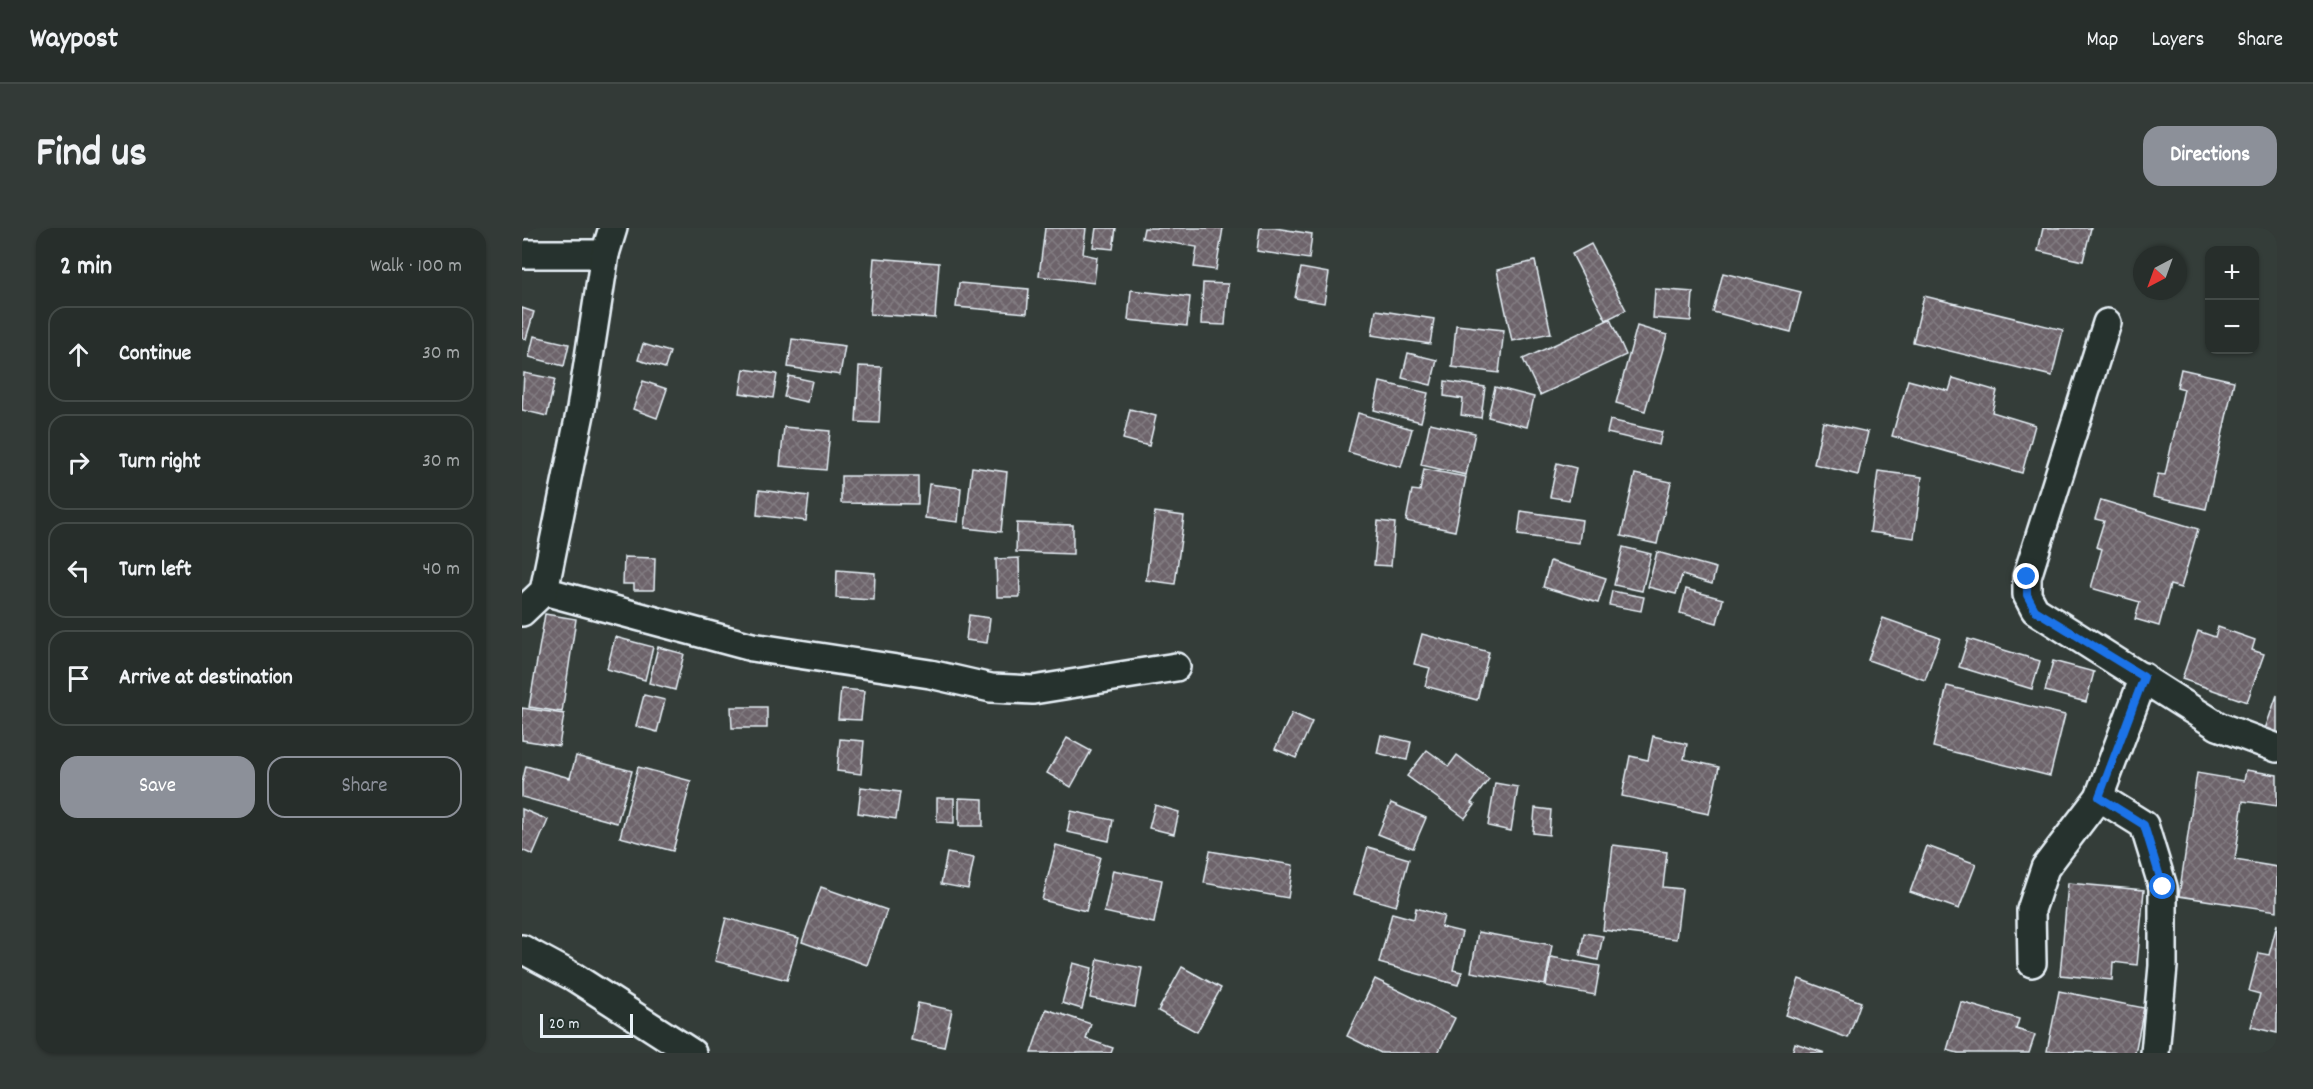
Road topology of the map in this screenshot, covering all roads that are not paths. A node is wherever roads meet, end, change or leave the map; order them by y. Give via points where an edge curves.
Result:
1 (613, 228) edge
2 (522, 254) edge
3 (605, 254) junction
4 (2108, 323) dead end
5 (544, 591) junction
6 (522, 612) edge
7 (1176, 667) dead end
8 (2144, 677) junction
9 (2277, 748) edge
10 (2099, 797) junction
11 (522, 949) edge
12 (2032, 963) dead end
13 (692, 1053) edge
14 (2155, 1053) edge

1 - 3 street
2 - 3 street
3 - 5 street via 580,409
4 - 8 street via 2027,577 2027,595 2035,610
5 - 6 street
5 - 7 street via 752,647 930,674 991,688 1033,690
8 - 9 street via 2218,726
8 - 10 street
10 - 12 street via 2045,868 2031,910
10 - 14 street via 2144,825 2163,887 2163,966
11 - 13 street via 574,977

